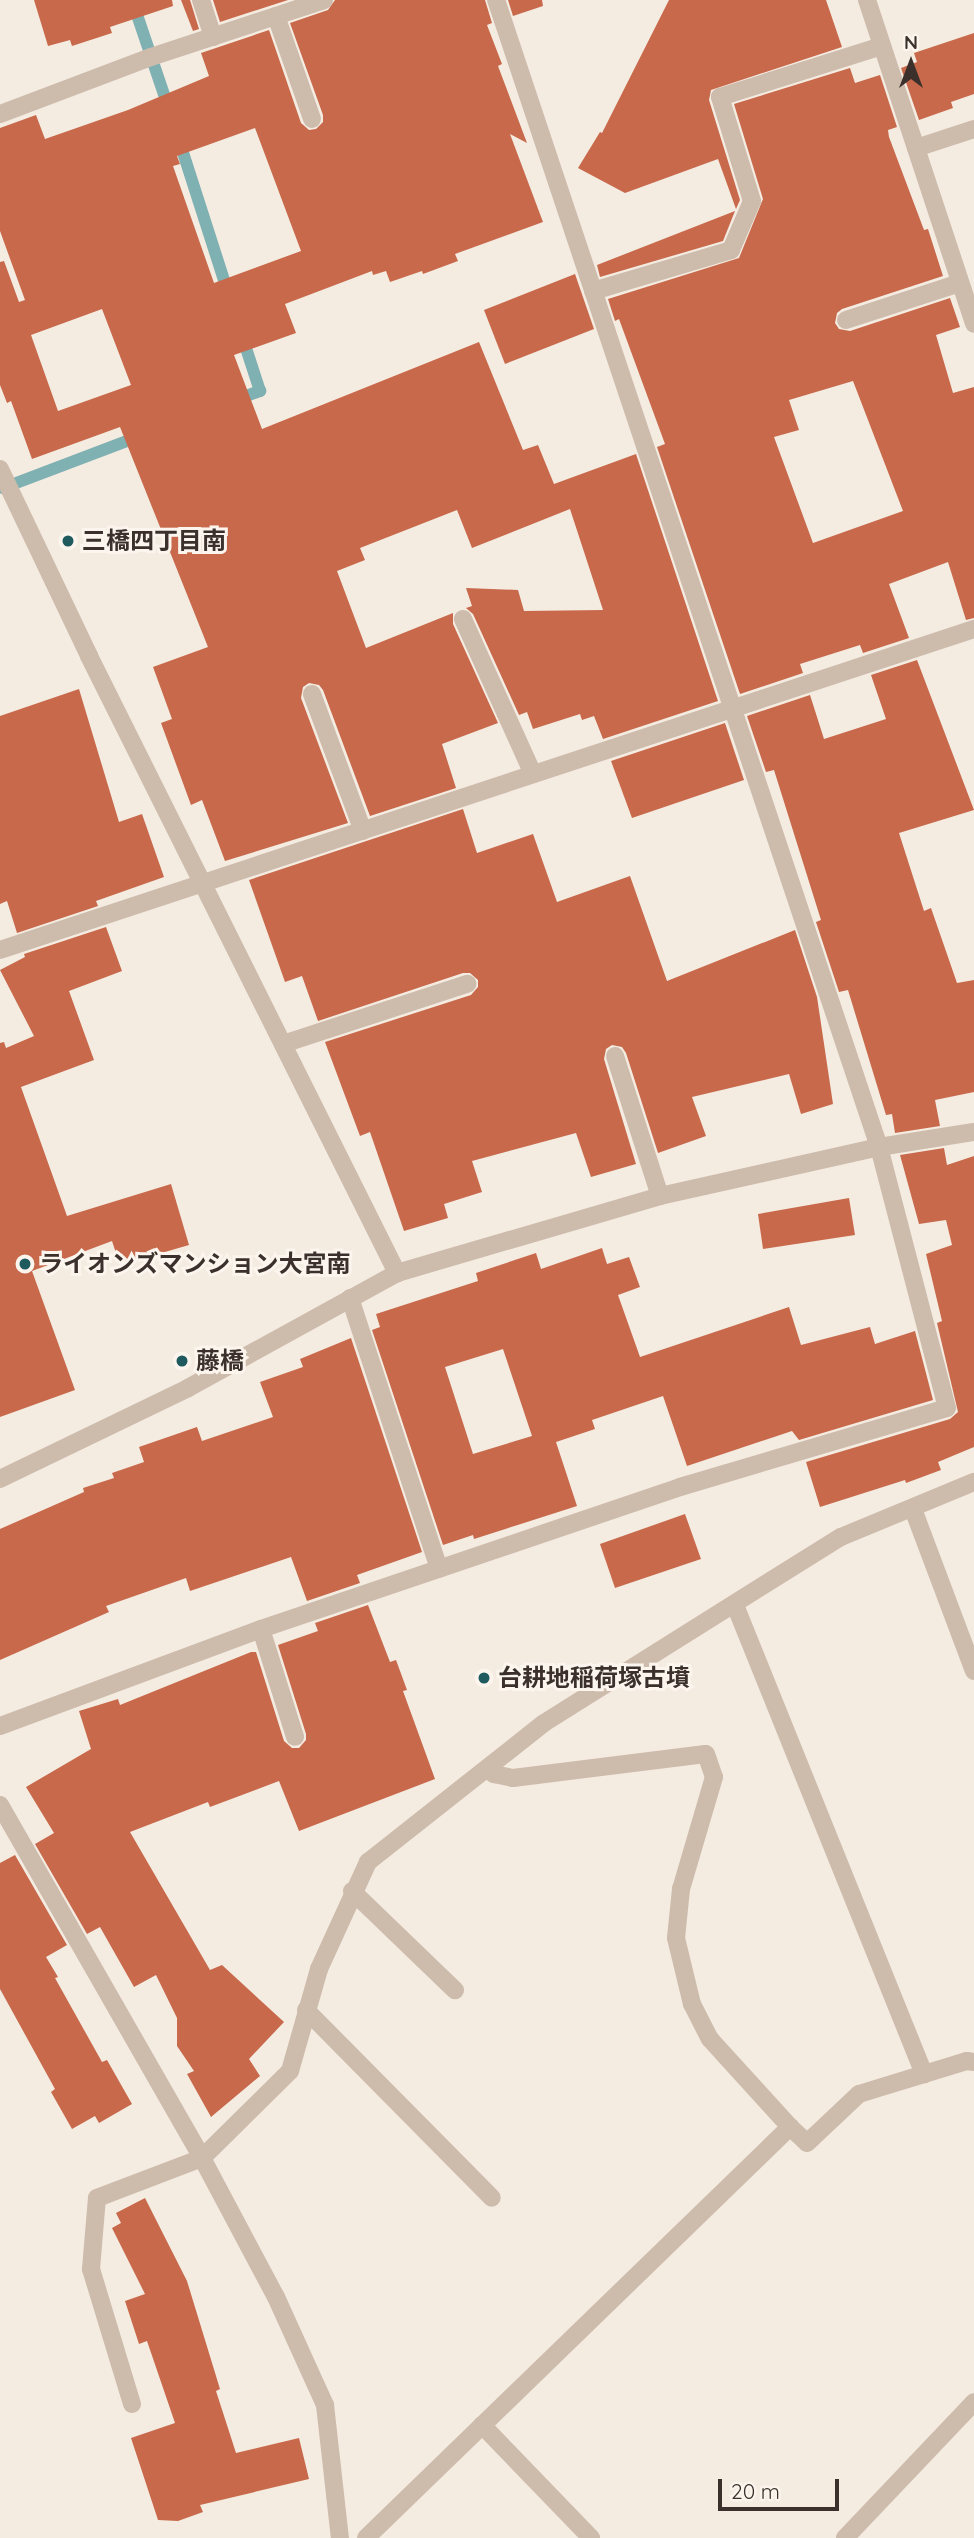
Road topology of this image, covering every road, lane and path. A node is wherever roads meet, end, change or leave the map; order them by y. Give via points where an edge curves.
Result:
1 (201, 0) edge
2 (324, 0) edge
3 (496, 0) edge
4 (867, 0) edge
5 (276, 16) junction
6 (213, 37) junction
7 (882, 46) junction
8 (0, 114) edge
9 (312, 120) dead end
10 (974, 129) edge
11 (916, 148) junction
12 (960, 283) junction
13 (593, 291) junction
14 (846, 320) dead end
15 (974, 324) edge
16 (0, 469) edge
17 (463, 618) dead end
18 (974, 629) edge
19 (312, 694) dead end
20 (731, 708) junction
21 (534, 774) junction
22 (363, 831) junction
23 (203, 884) junction
24 (0, 950) edge
25 (467, 984) dead end
26 (283, 1044) junction
27 (615, 1056) dead end
28 (974, 1132) edge
29 (879, 1147) junction
30 (660, 1196) junction
31 (397, 1273) junction
32 (350, 1298) junction
33 (0, 1479) edge
34 (974, 1482) edge
35 (913, 1508) junction
36 (439, 1569) junction
37 (735, 1605) junction
38 (261, 1629) junction
39 (974, 1671) edge
40 (0, 1726) edge
41 (295, 1737) dead end
42 (487, 1769) junction
43 (0, 1805) edge
44 (352, 1891) junction
45 (455, 1990) dead end
46 (306, 2010) junction
47 (974, 2062) edge
48 (924, 2074) junction
49 (790, 2127) junction
50 (202, 2158) junction
51 (492, 2198) dead end
52 (132, 2404) dead end
53 (972, 2409) edge
54 (482, 2425) junction
55 (339, 2513) junction
56 (340, 2538) edge
57 (365, 2538) edge
58 (591, 2538) edge
59 (845, 2538) edge

1 - 6 street
2 - 5 street
3 - 13 street
4 - 7 street
5 - 6 street
5 - 9 street
6 - 8 street
7 - 11 street
7 - 13 street via 720,97 752,201 731,250
10 - 11 street
11 - 12 street
12 - 14 street
12 - 15 street
13 - 20 street
16 - 23 street
17 - 21 street
18 - 20 street
19 - 22 street
20 - 21 street
20 - 29 street
21 - 22 street
22 - 23 street
23 - 24 street
23 - 26 street
25 - 26 street
26 - 31 street
27 - 30 street
28 - 29 street
29 - 30 street
29 - 36 street via 947,1408 680,1487
30 - 31 street
31 - 32 street
32 - 33 street via 188,1388
32 - 36 street
34 - 35 street
35 - 37 street via 841,1537
35 - 39 street
36 - 38 street
37 - 42 street via 544,1723
37 - 48 street
38 - 40 street
38 - 41 street
42 - 44 street via 368,1862
42 - 49 street via 513,1778 706,1754 714,1777 681,1889 676,1938 692,2004 710,2039
43 - 50 street
44 - 45 street
44 - 46 street
46 - 50 street via 290,2071
46 - 51 street
47 - 48 street
48 - 49 street via 859,2094 807,2143
49 - 54 street
50 - 52 street via 97,2198 91,2269
50 - 55 street via 276,2297 325,2405
53 - 59 street
54 - 57 street
54 - 58 street
55 - 56 street
55 - 57 street

